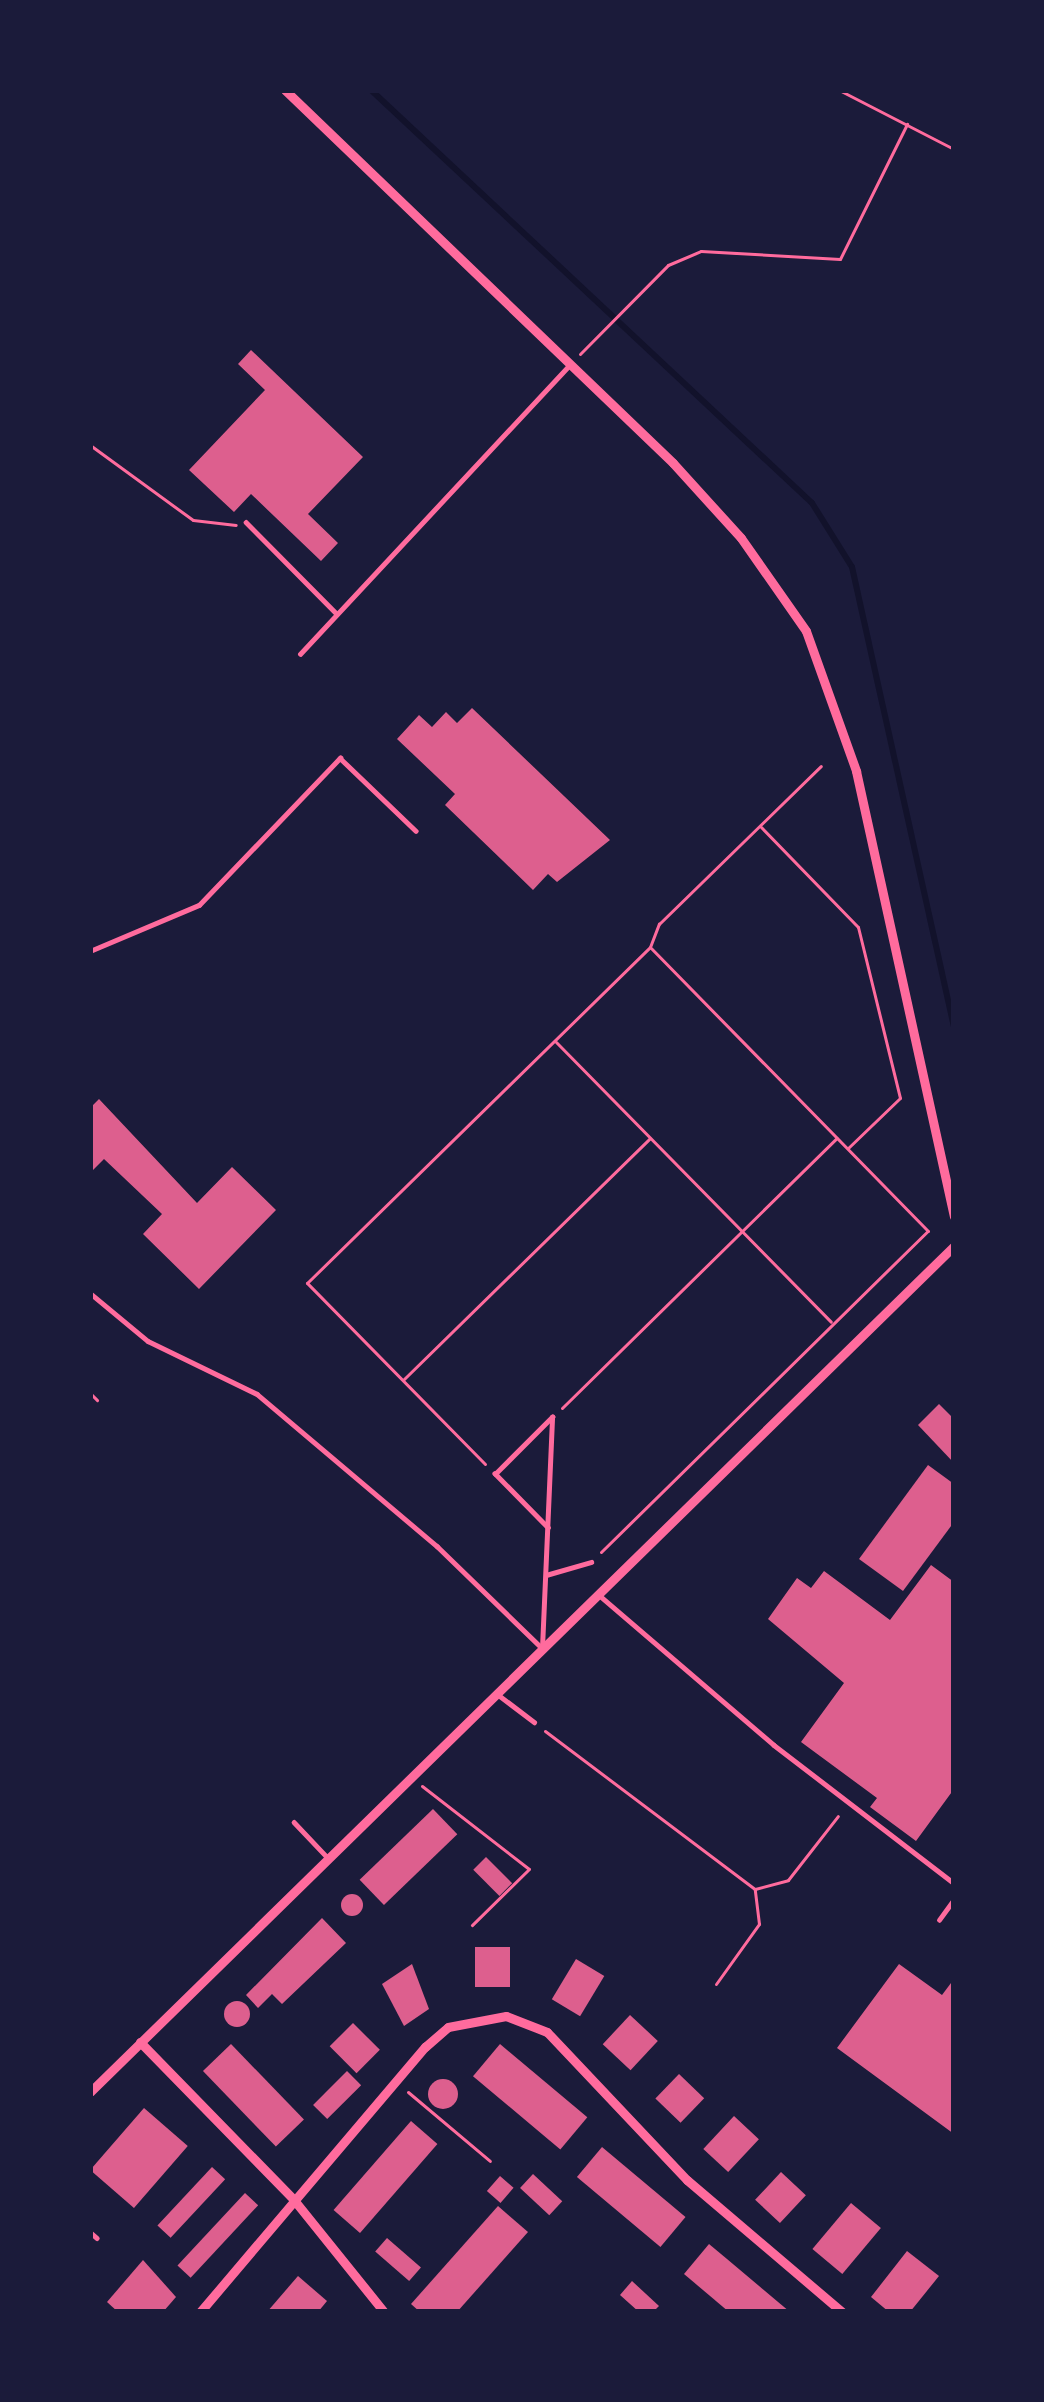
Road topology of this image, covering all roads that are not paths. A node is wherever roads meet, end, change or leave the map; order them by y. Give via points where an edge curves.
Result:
1 (285, 90) edge
2 (570, 364) junction
3 (246, 522) road end
4 (337, 614) junction
5 (300, 654) dead end
6 (416, 831) dead end
7 (90, 951) edge
8 (954, 1216) edge
9 (954, 1246) edge
10 (90, 1293) edge
11 (548, 1528) junction
12 (591, 1562) road end
13 (546, 1575) junction
14 (599, 1595) junction
15 (542, 1648) junction
16 (496, 1693) junction
17 (534, 1722) road end
18 (294, 1822) dead end
19 (328, 1858) junction
20 (954, 1883) edge
21 (954, 1899) edge
22 (939, 1919) dead end
23 (140, 2042) junction
24 (90, 2091) edge
25 (294, 2200) junction
26 (90, 2232) edge
27 (97, 2238) dead end
28 (200, 2312) edge
29 (384, 2312) edge
30 (842, 2312) edge

1 - 2 street
2 - 4 lane
2 - 8 street via 742,538 806,631 856,771
3 - 4 lane
4 - 5 lane
6 - 7 lane via 340,758 199,905
9 - 14 street
10 - 15 lane via 148,1341 257,1394 437,1546
11 - 11 lane via 495,1474 552,1418
11 - 13 lane
12 - 13 lane
13 - 15 lane
14 - 15 street
14 - 20 lane via 774,1745
15 - 16 street
16 - 17 lane
16 - 19 street
18 - 19 lane
19 - 23 street
21 - 22 lane
23 - 24 street
23 - 25 street
25 - 28 street
25 - 29 street
25 - 30 street via 448,2027 476,2018 531,2021 687,2180
26 - 27 lane

